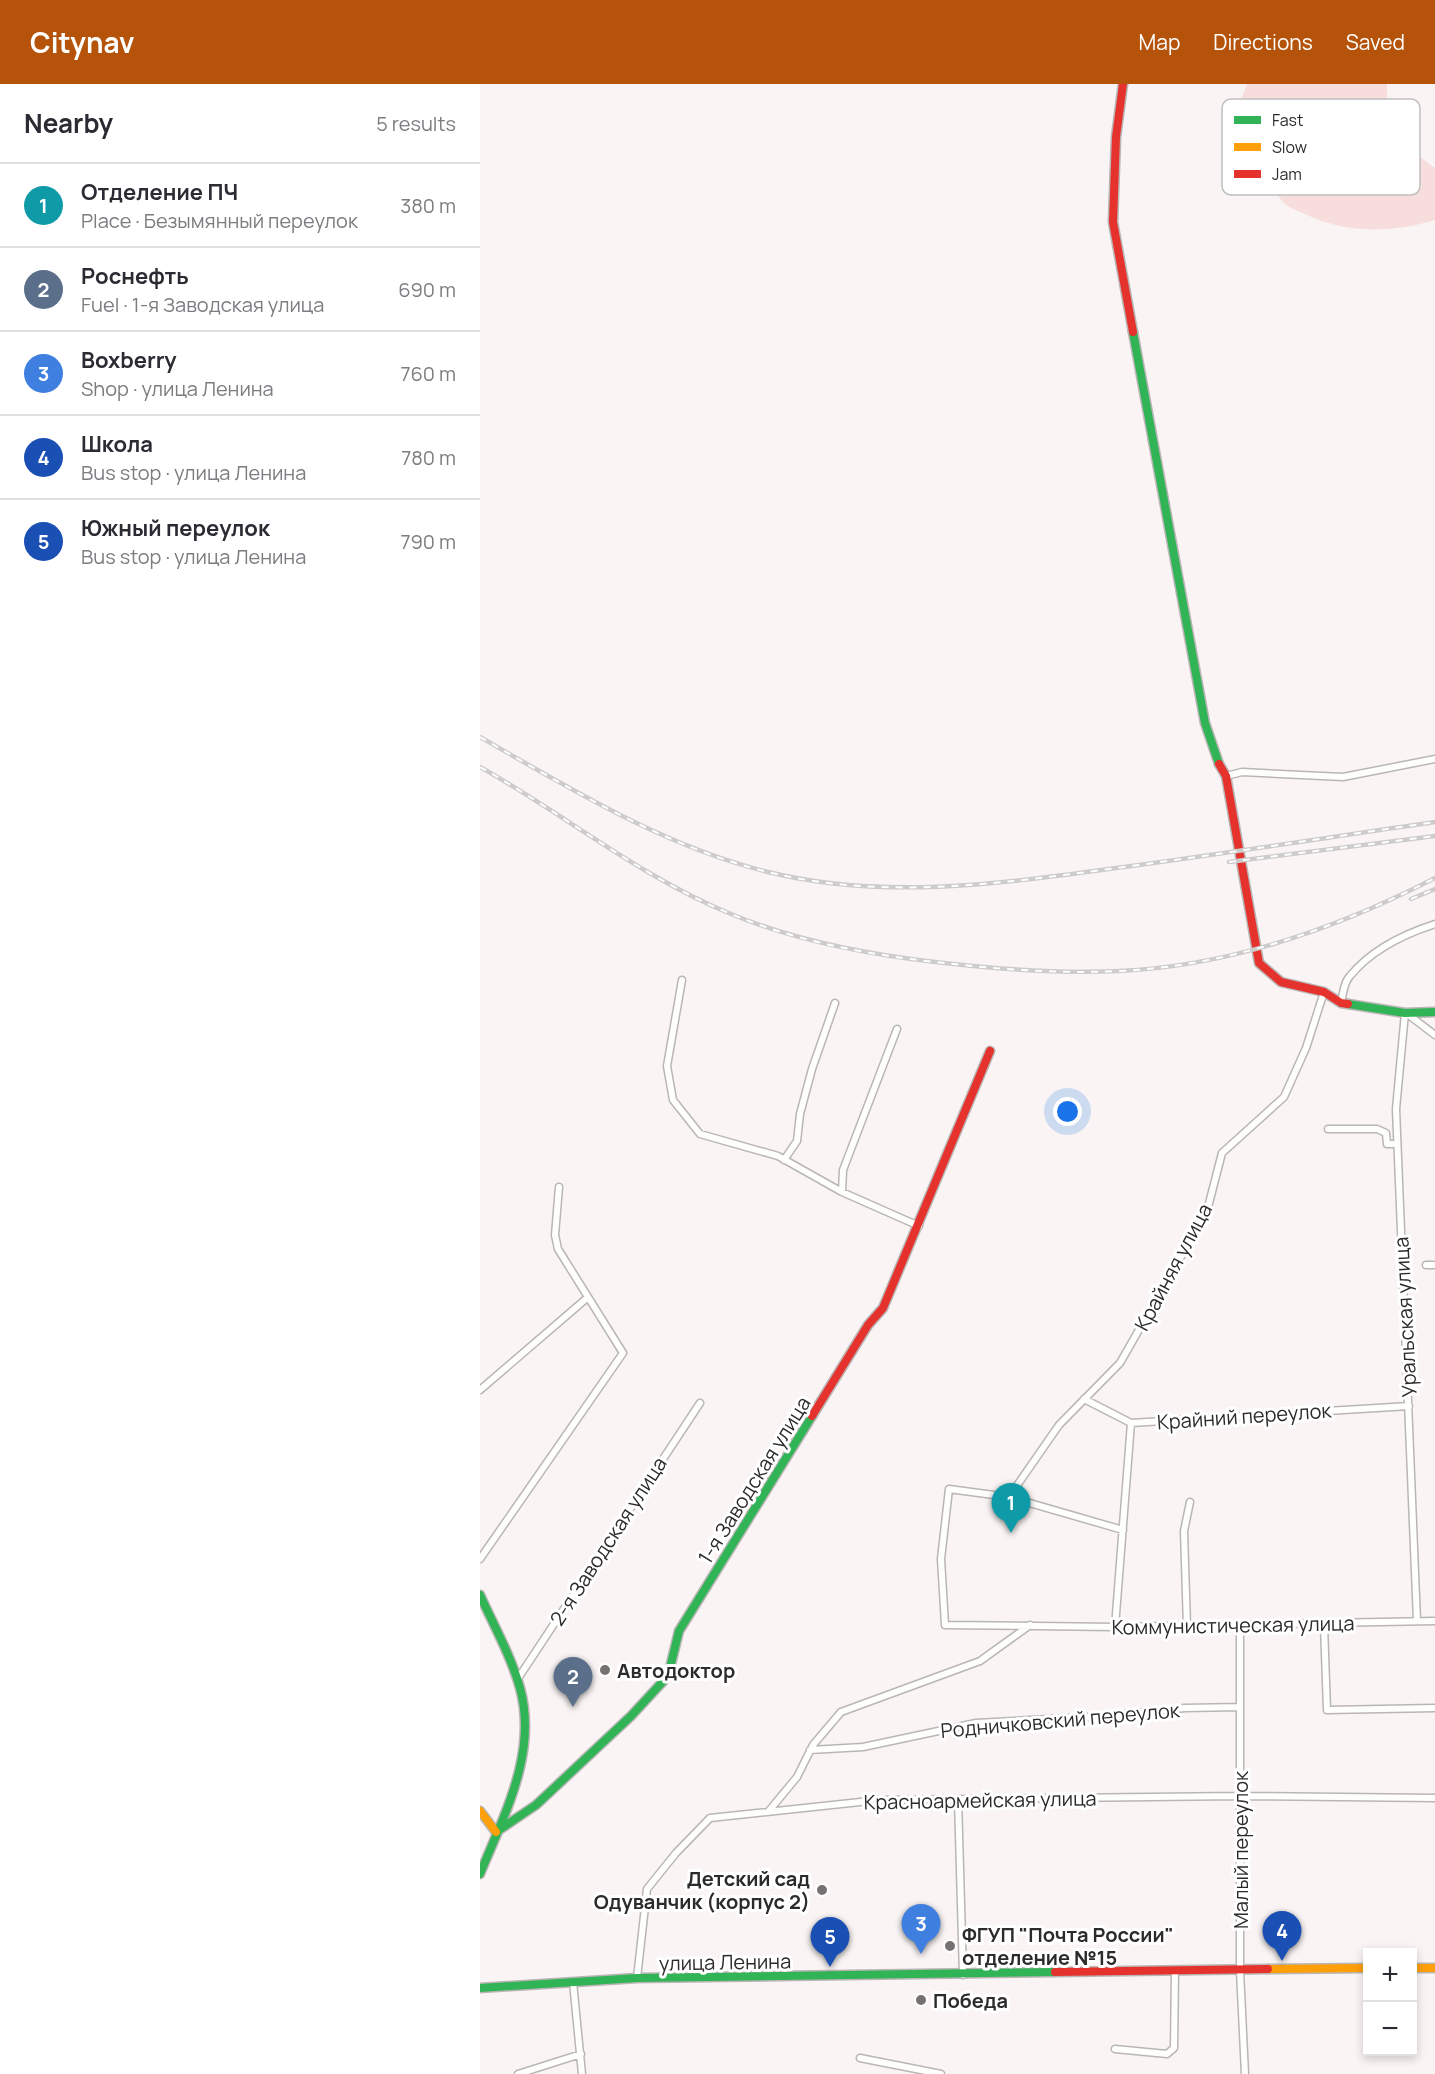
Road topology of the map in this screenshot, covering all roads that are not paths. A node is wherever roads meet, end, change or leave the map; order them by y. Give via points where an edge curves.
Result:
1 (1123, 84) edge
2 (1435, 759) edge
3 (1226, 776) junction
4 (1435, 924) edge
5 (682, 980) dead end
6 (1324, 992) junction
7 (835, 1003) dead end
8 (1341, 1003) junction
9 (1435, 1012) edge
10 (1405, 1013) junction
11 (897, 1029) dead end
12 (1435, 1035) edge
13 (990, 1051) dead end
14 (1328, 1129) dead end
15 (1397, 1144) junction
16 (784, 1160) junction
17 (559, 1187) dead end
18 (842, 1192) junction
19 (919, 1226) junction
20 (1426, 1265) dead end
21 (1435, 1265) edge
22 (587, 1298) junction
23 (480, 1390) edge
24 (1084, 1399) junction
25 (700, 1403) dead end
26 (1409, 1406) junction
27 (1131, 1423) junction
28 (1009, 1497) junction
29 (1190, 1502) dead end
30 (1123, 1530) junction
31 (480, 1559) edge
32 (480, 1595) edge
33 (1417, 1621) junction
34 (1435, 1621) edge
35 (1031, 1624) junction
36 (1324, 1624) junction
37 (1187, 1626) junction
38 (1240, 1626) junction
39 (1115, 1628) junction
40 (517, 1680) junction
41 (1239, 1707) junction
42 (1435, 1708) edge
43 (810, 1750) junction
44 (1239, 1796) junction
45 (1435, 1798) edge
46 (958, 1799) junction
47 (480, 1811) edge
48 (768, 1812) junction
49 (496, 1832) junction
50 (480, 1874) edge
51 (1363, 1968) edge
52 (1417, 1968) edge
53 (1435, 1968) edge
54 (1240, 1971) junction
55 (1175, 1972) junction
56 (963, 1975) junction
57 (637, 1978) junction
58 (573, 1982) junction
59 (480, 1988) edge
60 (1115, 2049) dead end
61 (580, 2054) junction
62 (860, 2058) dead end
63 (518, 2074) edge
64 (582, 2074) edge
65 (941, 2074) edge
66 (1245, 2074) edge

1 - 3 street via 1116,137 1113,222 1205,723
2 - 3 street via 1343,777 1242,772
3 - 6 street via 1259,963 1281,982
4 - 8 street via 1399,938 1369,958 1348,977
5 - 16 street via 667,1066 673,1100 700,1134
6 - 8 street
6 - 24 street, Крайняя улица via 1306,1048 1284,1097 1222,1153 1207,1211 1120,1363
7 - 16 street via 812,1069 797,1141
8 - 10 street
9 - 10 street
10 - 12 street
10 - 15 street, Уральская улица via 1396,1109
11 - 18 street via 843,1170
13 - 19 street, 1-я Заводская улица
14 - 15 street via 1377,1129 1386,1132 1387,1144
15 - 26 street, Уральская улица
16 - 18 street
17 - 22 street via 555,1235 558,1249
18 - 19 street
19 - 49 street, 1-я Заводская улица via 883,1308 868,1325 679,1631 668,1676 536,1805
20 - 21 street
22 - 23 street
22 - 31 street via 623,1353
24 - 27 street, Крайний переулок
24 - 28 street, Крайняя улица via 1059,1425
25 - 40 street, 2-я Заводская улица
26 - 27 street, Крайний переулок
26 - 33 street, Уральская улица
27 - 30 street
28 - 30 street
28 - 35 street, Коммунистическая улица via 949,1489 941,1559 945,1625
29 - 37 street via 1184,1531
30 - 39 street
32 - 40 street
33 - 34 street, Коммунистическая улица
33 - 36 street, Коммунистическая улица
35 - 39 street, Коммунистическая улица
35 - 43 street via 980,1661 841,1712
36 - 38 street, Коммунистическая улица
36 - 42 street via 1327,1710
37 - 38 street, Коммунистическая улица
37 - 39 street, Коммунистическая улица
38 - 41 street, Малый переулок
40 - 49 street via 524,1702 523,1748 517,1778
41 - 43 street, Родничковский переулок via 976,1723 863,1747
41 - 44 street, Малый переулок
43 - 48 street via 797,1778
44 - 45 street, Красноармейская улица
44 - 46 street, Красноармейская улица
44 - 54 street, Малый переулок
46 - 48 street, Красноармейская улица via 879,1800
46 - 56 street
47 - 49 street
48 - 57 street, Красноармейская улица via 710,1818 647,1889
49 - 50 street
51 - 54 street, улица Ленина
52 - 53 street
54 - 55 street, улица Ленина
54 - 66 street, Малый переулок
55 - 56 street, улица Ленина
55 - 60 street via 1174,2048 1167,2054
56 - 57 street, улица Ленина
57 - 58 street, улица Ленина
58 - 59 street, улица Ленина
58 - 61 street
61 - 63 street
61 - 64 street
62 - 65 street

